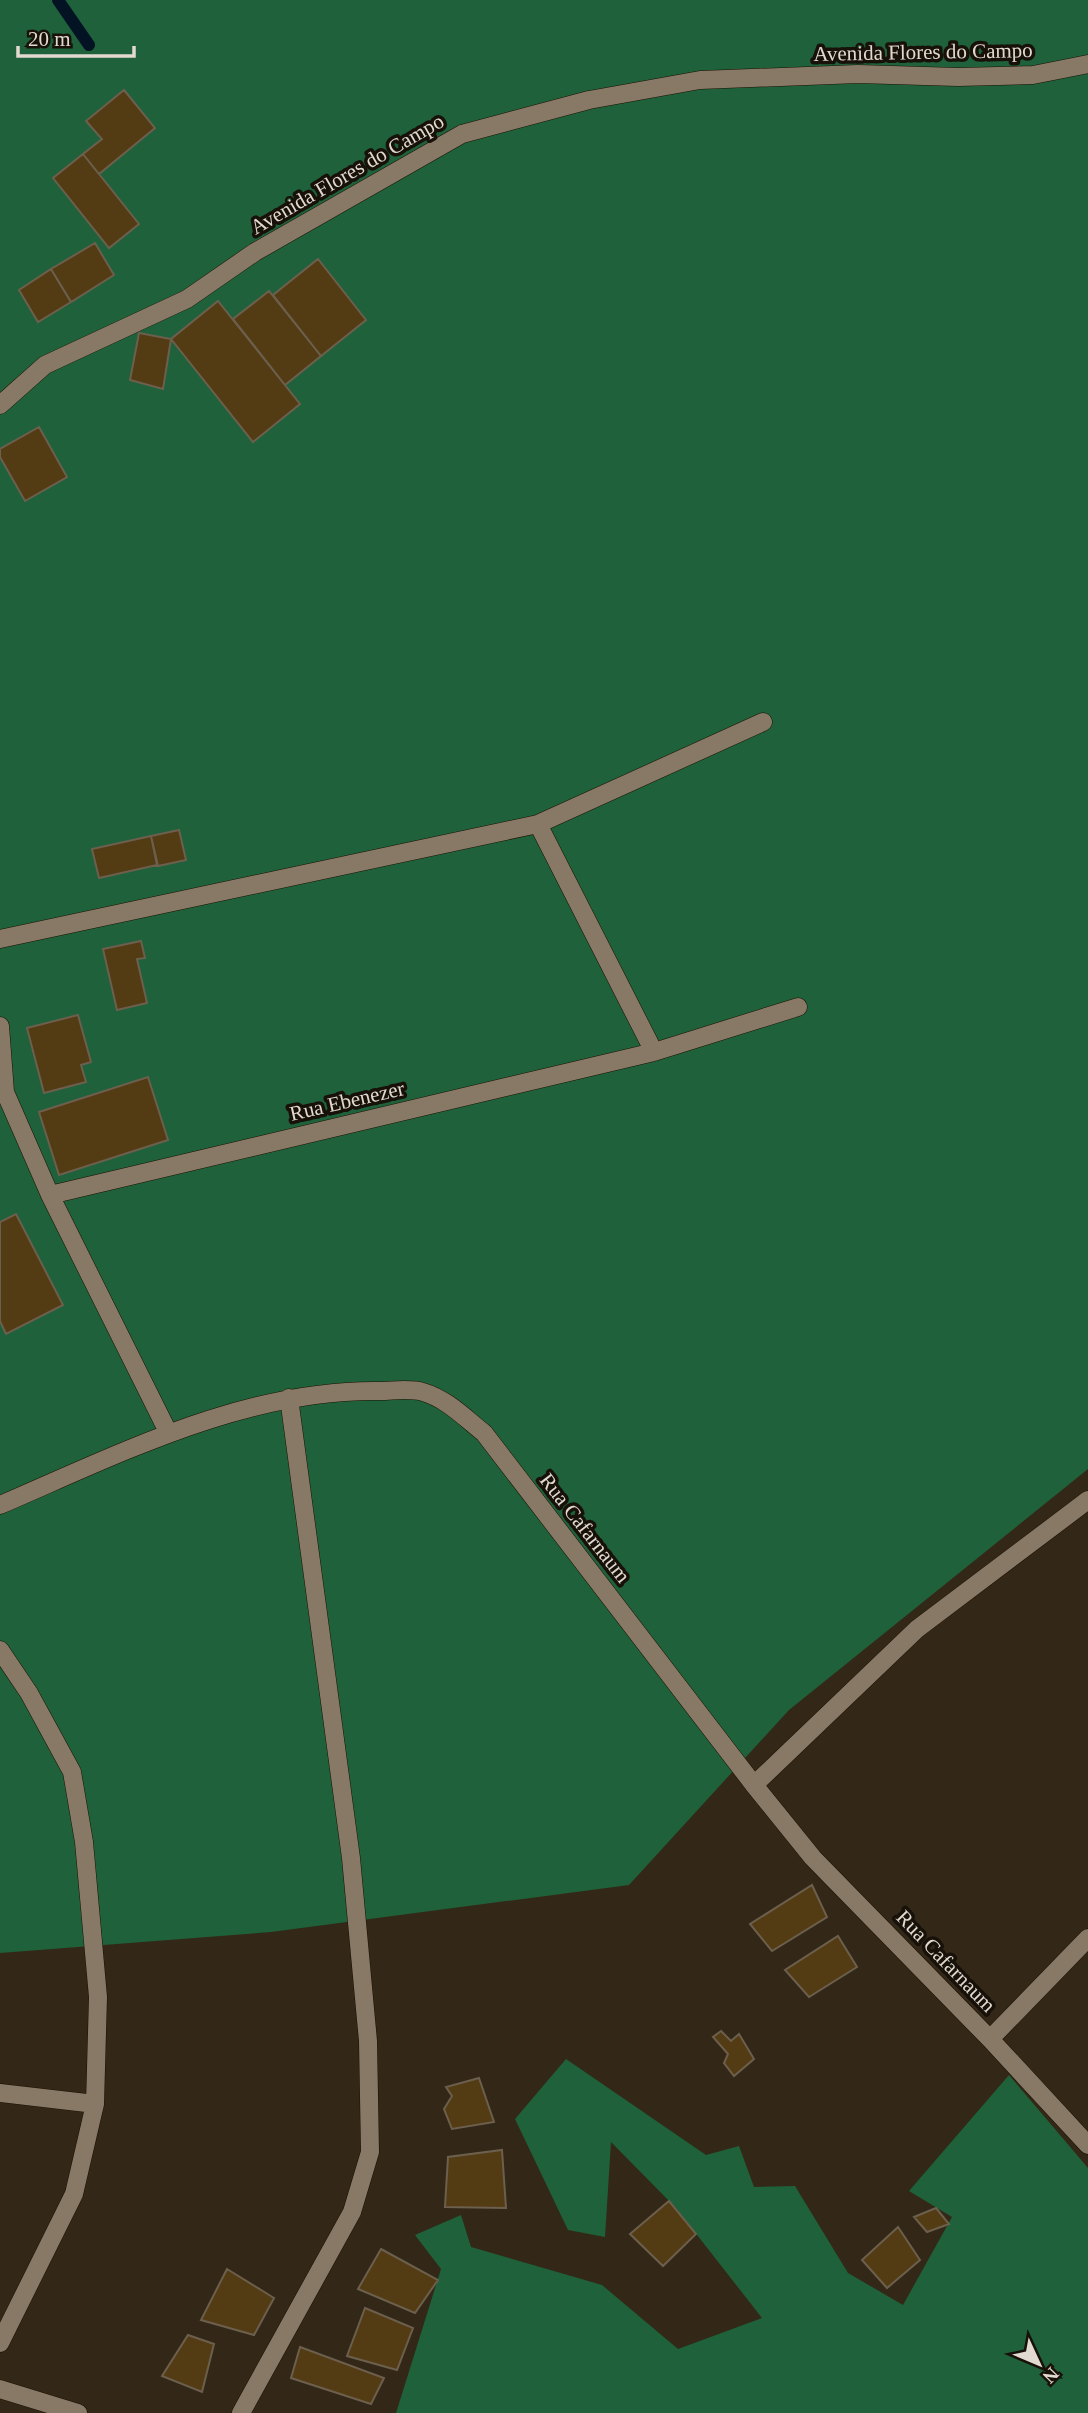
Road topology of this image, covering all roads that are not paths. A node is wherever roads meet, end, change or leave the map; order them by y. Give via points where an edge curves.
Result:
1 (1088, 64) edge
2 (0, 405) edge
3 (762, 722) dead end
4 (538, 824) junction
5 (0, 939) edge
6 (798, 1007) dead end
7 (0, 1026) edge
8 (654, 1052) junction
9 (3, 1093) edge
10 (50, 1195) junction
11 (289, 1398) junction
12 (168, 1432) junction
13 (1088, 1500) edge
14 (0, 1505) edge
15 (0, 1650) edge
16 (754, 1784) junction
17 (1088, 1938) edge
18 (990, 2039) junction
19 (0, 2093) edge
20 (96, 2104) junction
21 (1088, 2146) edge
22 (0, 2343) edge
23 (0, 2389) edge
24 (78, 2413) edge
25 (241, 2413) edge

1 - 2 street, Avenida Flores do Campo via 1033,75 858,74 700,80 589,100 462,134 255,252 187,299 45,365
3 - 4 street
4 - 5 street
4 - 8 street
6 - 8 street, Rua Ebenezer
7 - 9 street
8 - 10 street, Rua Ebenezer
9 - 10 street
10 - 12 street
11 - 12 street, Rua Cafarnaum
11 - 16 street, Rua Cafarnaum via 350,1391 421,1391 450,1404 484,1433
11 - 25 street via 351,1858 368,2041 370,2152 352,2212
12 - 14 street, Rua Cafarnaum
13 - 16 street via 917,1629
15 - 20 street via 72,1772 84,1842 97,1997
16 - 18 street, Rua Cafarnaum via 813,1858
17 - 18 street
18 - 21 street, Rua Cafarnaum
19 - 20 street
20 - 22 street via 75,2194
23 - 24 street

